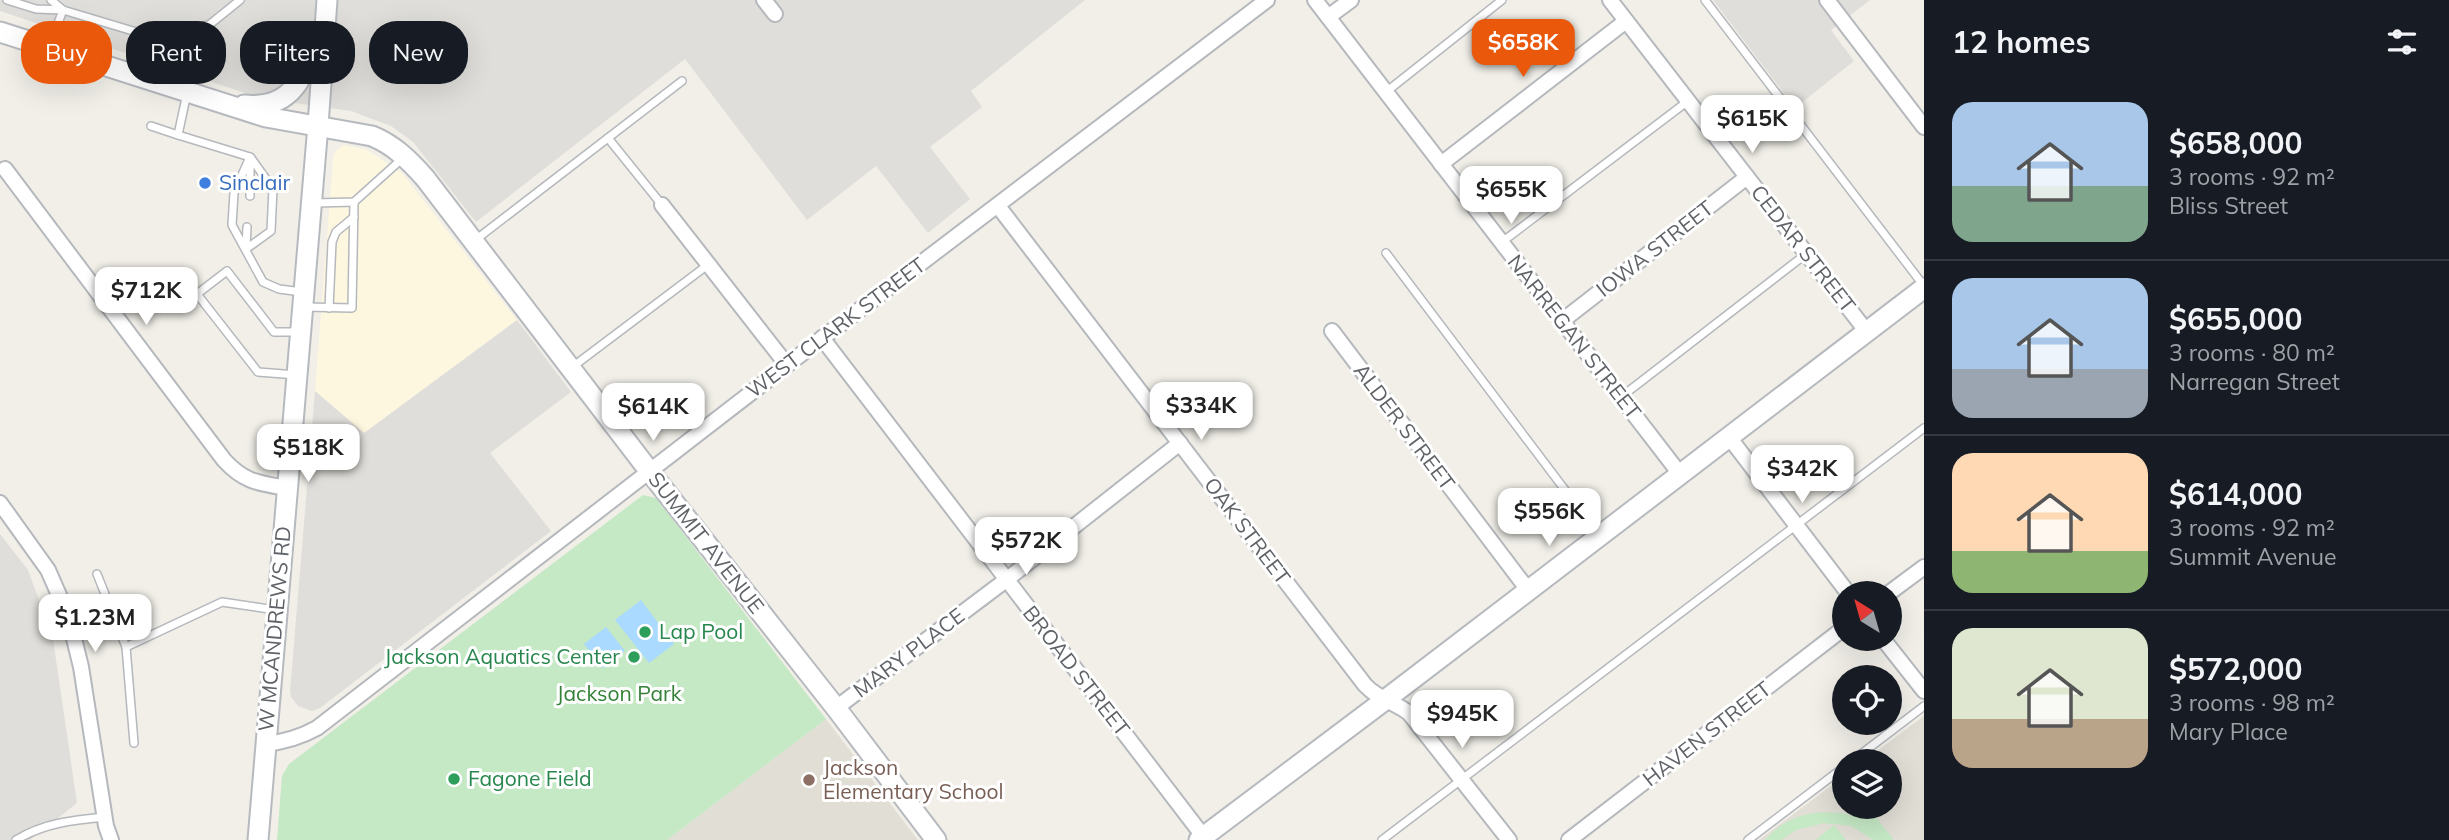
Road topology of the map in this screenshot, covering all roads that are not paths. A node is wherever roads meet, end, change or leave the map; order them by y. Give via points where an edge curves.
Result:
1 (7, 0) edge
2 (51, 0) edge
3 (66, 0) edge
4 (240, 0) edge
5 (326, 0) edge
6 (764, 0) edge
7 (1267, 0) edge
8 (1315, 0) edge
9 (1351, 0) edge
10 (1502, 0) edge
11 (1610, 0) edge
12 (1705, 0) edge
13 (1827, 0) edge
14 (63, 10) junction
15 (775, 14) dead end
16 (1328, 17) junction
17 (59, 21) edge
18 (1626, 21) junction
19 (0, 32) edge
20 (21, 39) edge
21 (112, 68) edge
22 (682, 82) dead end
23 (187, 92) junction
24 (1386, 92) junction
25 (1688, 101) junction
26 (218, 102) junction
27 (318, 125) junction
28 (151, 126) dead end
29 (1924, 127) edge
30 (178, 135) junction
31 (608, 138) junction
32 (405, 156) junction
33 (250, 157) junction
34 (1441, 164) junction
35 (5, 169) dead end
36 (1747, 177) junction
37 (250, 196) dead end
38 (354, 202) junction
39 (312, 203) junction
40 (662, 205) joint
41 (998, 206) junction
42 (354, 217) junction
43 (247, 227) dead end
44 (474, 242) junction
45 (1502, 243) junction
46 (246, 249) junction
47 (1385, 253) dead end
48 (1806, 253) junction
49 (709, 264) junction
50 (1924, 287) edge
51 (303, 300) junction
52 (329, 308) junction
53 (1562, 321) junction
54 (1332, 331) dead end
55 (300, 332) junction
56 (1867, 332) junction
57 (822, 338) junction
58 (787, 365) junction
59 (571, 369) junction
60 (297, 374) junction
61 (1621, 397) junction
62 (1924, 428) edge
63 (1729, 437) junction
64 (1180, 443) junction
65 (650, 472) junction
66 (1680, 474) junction
67 (287, 488) junction
68 (0, 503) edge
69 (1795, 525) junction
70 (1600, 535) junction
71 (1924, 567) edge
72 (97, 574) dead end
73 (1006, 580) junction
74 (1839, 581) edge
75 (1902, 583) edge
76 (1528, 590) junction
77 (276, 610) junction
78 (1832, 637) edge
79 (126, 647) junction
80 (1892, 651) edge
81 (1924, 691) edge
82 (1385, 700) junction
83 (1924, 706) edge
84 (836, 708) junction
85 (134, 743) dead end
86 (265, 744) junction
87 (1868, 749) edge
88 (1832, 775) edge
89 (1462, 778) junction
90 (104, 817) junction
91 (1201, 838) edge
92 (16, 840) edge
93 (111, 840) edge
94 (258, 840) edge
95 (936, 840) edge
96 (1382, 840) edge
97 (1509, 840) edge
98 (1569, 840) edge
99 (1748, 840) edge

1 - 14 lane via 36,9
2 - 14 lane
3 - 14 lane
4 - 14 lane via 209,24 153,37
5 - 26 street via 307,68 289,93 256,106
5 - 27 street, W MCANDREWS RD
6 - 15 street
7 - 41 street, WEST CLARK STREET
8 - 16 street, NARREGAN STREET
9 - 16 street
10 - 24 lane
11 - 18 street, CEDAR STREET
12 - 50 lane
13 - 29 street
14 - 17 lane
16 - 24 street, NARREGAN STREET
18 - 25 street, CEDAR STREET
18 - 34 street
19 - 20 street
21 - 23 street
22 - 31 lane
23 - 26 street
23 - 30 lane
24 - 34 street, NARREGAN STREET
25 - 36 street, CEDAR STREET
25 - 45 lane
26 - 27 street, SUMMIT AVENUE via 266,117
27 - 32 street, SUMMIT AVENUE via 372,135
27 - 39 street, W MCANDREWS RD
28 - 30 lane
30 - 33 lane
31 - 40 lane
31 - 44 lane
32 - 38 lane
32 - 44 street, SUMMIT AVENUE
33 - 37 lane
33 - 46 lane via 234,193 232,225
33 - 46 lane via 274,189 271,231
34 - 45 street, NARREGAN STREET
35 - 67 street via 224,460 248,480
36 - 48 street, CEDAR STREET
36 - 53 street, IOWA STREET
38 - 39 lane
38 - 42 lane
39 - 51 street, W MCANDREWS RD
40 - 49 street
41 - 57 street, WEST CLARK STREET
41 - 64 street, OAK STREET
42 - 52 lane via 336,232 332,242
42 - 52 lane via 352,308
43 - 46 lane
44 - 59 street, SUMMIT AVENUE
45 - 53 street, NARREGAN STREET
46 - 51 lane via 263,282
47 - 70 lane
48 - 56 street, CEDAR STREET
48 - 61 lane
49 - 58 street
49 - 59 lane
50 - 56 street
51 - 52 lane
51 - 55 street, W MCANDREWS RD
53 - 61 street, NARREGAN STREET
54 - 76 street, ALDER STREET
55 - 60 street, W MCANDREWS RD
55 - 60 lane via 274,332 227,271 197,294 258,372
56 - 63 street
57 - 58 street, WEST CLARK STREET
57 - 73 street, BROAD STREET
58 - 65 street, WEST CLARK STREET
59 - 65 street, SUMMIT AVENUE
60 - 67 street, W MCANDREWS RD
61 - 66 street, NARREGAN STREET
62 - 69 lane
63 - 66 street
63 - 69 street
64 - 73 street, MARY PLACE
64 - 82 street, OAK STREET via 1365,685
65 - 84 street, SUMMIT AVENUE
65 - 86 street, WEST CLARK STREET via 317,729
66 - 70 street
67 - 77 street, W MCANDREWS RD
68 - 90 street via 48,570 69,618
69 - 74 street
69 - 89 lane
70 - 76 street
71 - 75 street
72 - 79 lane
73 - 84 street, MARY PLACE
73 - 91 street, BROAD STREET
76 - 82 street
77 - 79 lane via 222,602
77 - 86 street, W MCANDREWS RD
78 - 98 street, HAVEN STREET
79 - 85 lane
80 - 81 street
82 - 89 street, OAK STREET via 1409,713
82 - 91 street
83 - 87 lane
84 - 95 street, SUMMIT AVENUE
86 - 94 street, W MCANDREWS RD
88 - 99 lane
89 - 96 lane
89 - 97 street, OAK STREET
90 - 92 lane via 59,822
90 - 93 street

